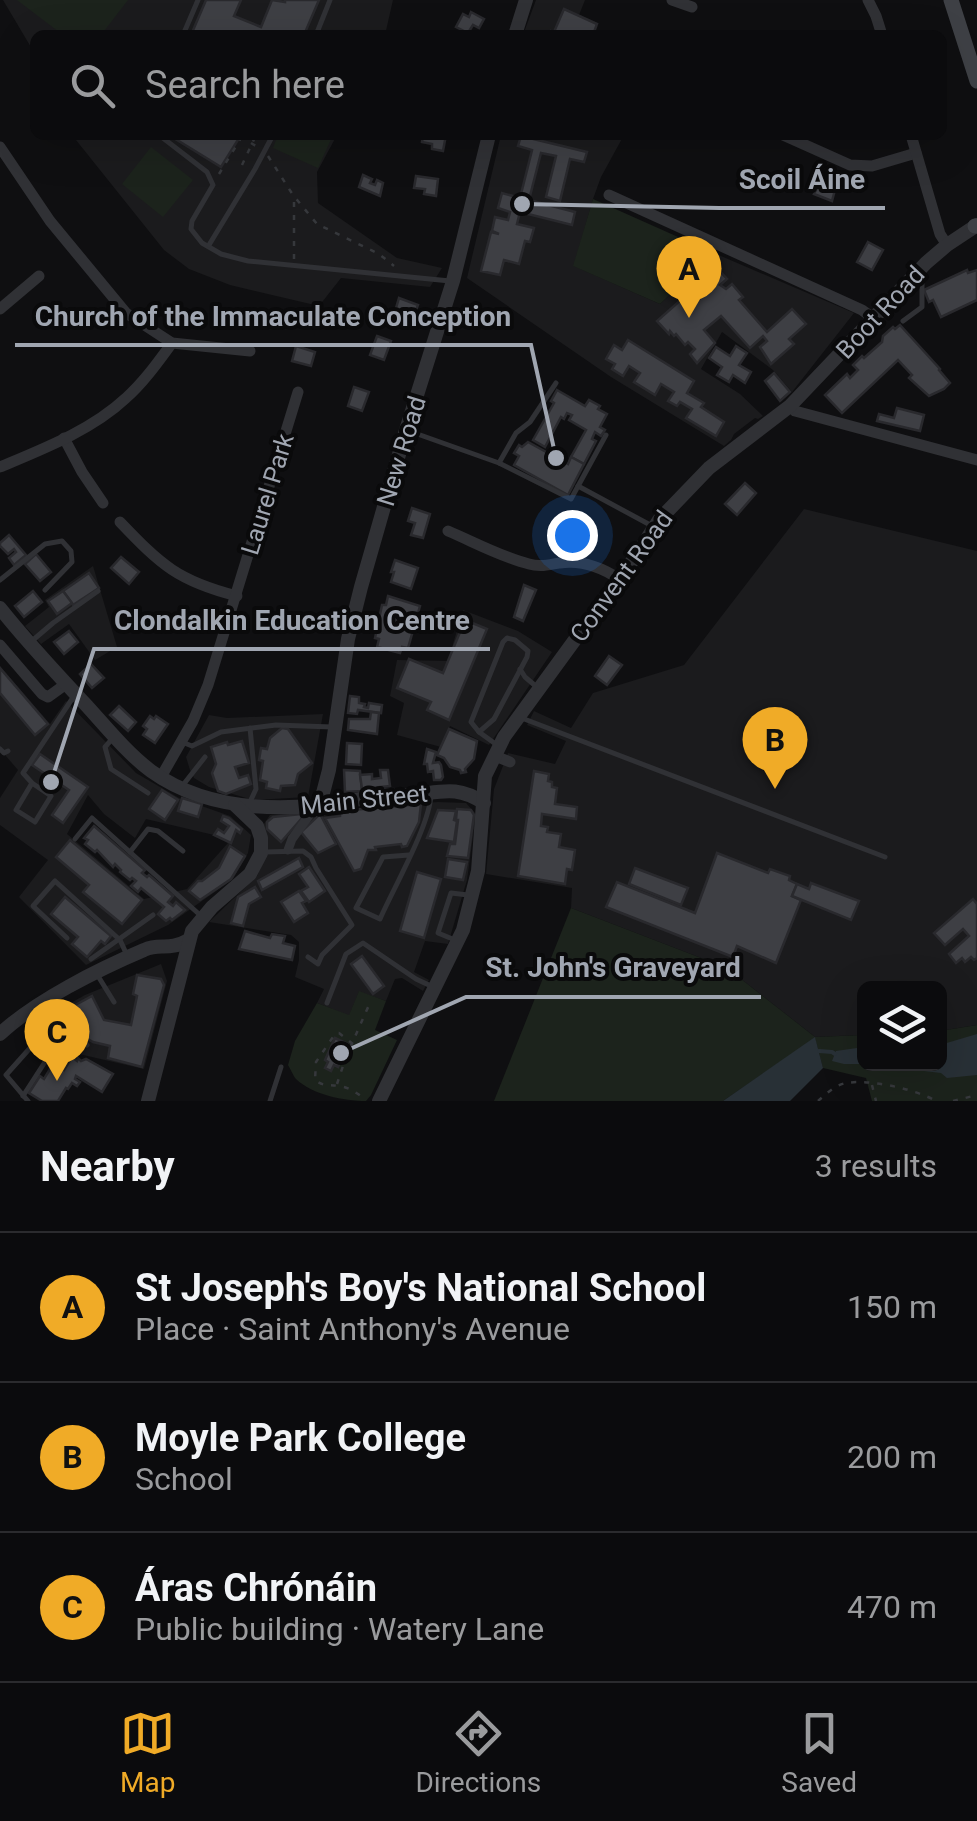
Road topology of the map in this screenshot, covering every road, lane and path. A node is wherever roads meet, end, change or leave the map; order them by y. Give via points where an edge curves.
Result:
1 (198, 0) edge
2 (330, 0) edge
3 (526, 0) edge
4 (672, 0) edge
5 (868, 0) edge
6 (951, 0) edge
7 (692, 7) dead end
8 (185, 30) edge
9 (318, 30) edge
10 (517, 30) edge
11 (880, 30) edge
12 (977, 81) edge
13 (166, 140) edge
14 (239, 140) edge
15 (246, 140) edge
16 (254, 140) edge
17 (270, 140) edge
18 (489, 140) edge
19 (794, 140) edge
20 (912, 140) edge
21 (252, 144) junction
22 (0, 147) edge
23 (265, 151) junction
24 (916, 153) junction
25 (242, 165) dead end
26 (213, 185) junction
27 (609, 195) dead end
28 (294, 196) junction
29 (976, 226) edge
30 (947, 244) junction
31 (208, 246) junction
32 (294, 266) junction
33 (917, 272) junction
34 (39, 276) dead end
35 (408, 276) junction
36 (453, 282) junction
37 (0, 309) edge
38 (873, 318) junction
39 (902, 321) dead end
40 (172, 342) junction
41 (250, 351) dead end
42 (556, 382) dead end
43 (298, 392) dead end
44 (790, 406) junction
45 (406, 430) junction
46 (606, 434) dead end
47 (64, 438) junction
48 (977, 460) edge
49 (499, 463) junction
50 (0, 467) edge
51 (578, 486) junction
52 (103, 503) dead end
53 (120, 522) dead end
54 (654, 528) junction
55 (448, 531) dead end
56 (619, 579) junction
57 (0, 580) edge
58 (45, 590) dead end
59 (98, 591) dead end
60 (236, 596) junction
61 (0, 608) edge
62 (30, 643) junction
63 (0, 645) edge
64 (520, 669) junction
65 (538, 688) junction
66 (71, 689) junction
67 (518, 717) junction
68 (335, 727) junction
69 (250, 728) junction
70 (479, 732) junction
71 (115, 736) junction
72 (182, 742) junction
73 (497, 751) junction
74 (205, 758) dead end
75 (510, 762) dead end
76 (486, 776) junction
77 (161, 777) junction
78 (32, 783) junction
79 (181, 787) junction
80 (460, 790) junction
81 (432, 791) junction
82 (148, 793) dead end
83 (484, 803) junction
84 (327, 804) junction
85 (242, 808) junction
86 (269, 808) junction
87 (257, 826) junction
88 (75, 839) dead end
89 (288, 850) junction
90 (183, 851) dead end
91 (130, 852) junction
92 (260, 852) junction
93 (409, 856) junction
94 (885, 857) dead end
95 (473, 896) junction
96 (154, 914) dead end
97 (202, 916) junction
98 (67, 938) dead end
99 (120, 940) junction
100 (189, 940) junction
101 (458, 941) junction
102 (162, 949) junction
103 (308, 956) dead end
104 (129, 958) junction
105 (94, 966) junction
106 (180, 973) junction
107 (435, 988) junction
108 (53, 996) junction
109 (114, 1002) dead end
110 (328, 1003) dead end
111 (370, 1005) dead end
112 (0, 1034) edge
113 (353, 1044) junction
114 (87, 1045) dead end
115 (54, 1048) junction
116 (64, 1056) dead end
117 (281, 1068) dead end
118 (872, 1084) junction
119 (336, 1086) junction
120 (977, 1095) edge
121 (26, 1098) edge
122 (148, 1101) edge
123 (270, 1101) edge
124 (367, 1101) edge
125 (379, 1101) edge
126 (818, 1101) edge
127 (876, 1101) edge
128 (936, 1101) edge
129 (953, 1101) edge

1 - 8 lane
2 - 9 lane
3 - 10 street
4 - 7 street
5 - 11 street
6 - 12 main road
13 - 26 lane via 208,172
14 - 26 path
15 - 21 path
16 - 21 path
17 - 23 lane
18 - 36 street, New Road
19 - 24 street via 850,165
20 - 24 street
21 - 23 path
21 - 25 path
22 - 40 street via 50,222 126,313
23 - 28 path
23 - 31 lane
24 - 30 street
26 - 31 lane via 191,229
27 - 38 street
28 - 32 path
28 - 35 path via 317,224
29 - 30 street, Boot Road
30 - 33 street, Boot Road
31 - 32 lane
32 - 35 lane
33 - 38 street, Boot Road
33 - 39 lane via 922,307
34 - 37 street
35 - 36 lane
36 - 45 street, New Road
38 - 44 street, Boot Road
40 - 41 street
40 - 47 street via 126,399
42 - 49 lane
43 - 60 street, Laurel Park
44 - 48 street
44 - 54 street, Convent Road via 709,468
45 - 49 lane
45 - 68 street, New Road via 348,639
46 - 51 lane
47 - 50 street
47 - 52 street
49 - 51 lane via 571,500
51 - 54 lane
53 - 60 street via 177,575
54 - 56 street, Convent Road
55 - 56 street via 530,564 580,563
56 - 65 street, Convent Road
57 - 58 lane via 45,544 62,541 72,562
59 - 62 lane
60 - 72 street, Laurel Park
61 - 62 street, Main Street
62 - 66 street, Main Street
63 - 66 street via 42,694
64 - 65 lane
64 - 70 lane via 494,719
64 - 70 lane via 528,651 507,638 471,722
65 - 67 street, Convent Road
66 - 71 street, Main Street
66 - 78 lane via 23,772
67 - 73 street, Convent Road
67 - 94 lane
68 - 69 lane
68 - 84 street, New Road via 323,793
69 - 72 lane via 192,746
69 - 85 lane via 256,789
70 - 73 lane
71 - 77 street, Main Street
71 - 82 lane via 104,747 111,769
72 - 77 street, Laurel Park
73 - 75 street
73 - 76 street, Convent Road
74 - 79 lane
76 - 80 street, Main Street
76 - 83 street, Convent Road
77 - 79 street, Main Street
78 - 78 lane via 16,810 35,822 52,796
79 - 85 street, Main Street
80 - 81 street, Main Street
80 - 83 street, Main Street
81 - 84 street, Main Street
81 - 93 lane
83 - 95 street, Convent Road
84 - 86 street, Main Street
84 - 89 street
85 - 86 street, Main Street
85 - 87 street
86 - 87 street
87 - 92 street
88 - 91 lane via 92,818
89 - 92 lane
89 - 103 lane via 312,857 352,925 318,964
90 - 91 lane via 148,829
91 - 97 lane
92 - 97 street via 250,874
93 - 93 lane via 380,919 356,908 383,857
95 - 101 street, Convent Road
95 - 101 lane via 451,893 438,933
96 - 99 lane
97 - 100 street
98 - 99 lane via 34,906 55,880
99 - 104 lane
99 - 105 lane
100 - 102 street
100 - 106 street
101 - 107 street, Convent Road
102 - 104 street
102 - 106 street
104 - 105 street
105 - 108 street
105 - 109 lane
106 - 122 street
107 - 110 lane via 363,943 346,954
107 - 125 street, Convent Road
108 - 112 street
108 - 114 lane
111 - 113 path
113 - 119 path
113 - 119 path via 336,1034 316,1062 315,1080
115 - 116 lane
115 - 121 lane
115 - 121 lane via 39,1038 6,1075
117 - 123 lane
118 - 126 path via 849,1082
118 - 127 path
118 - 128 path
119 - 124 path
120 - 129 path

